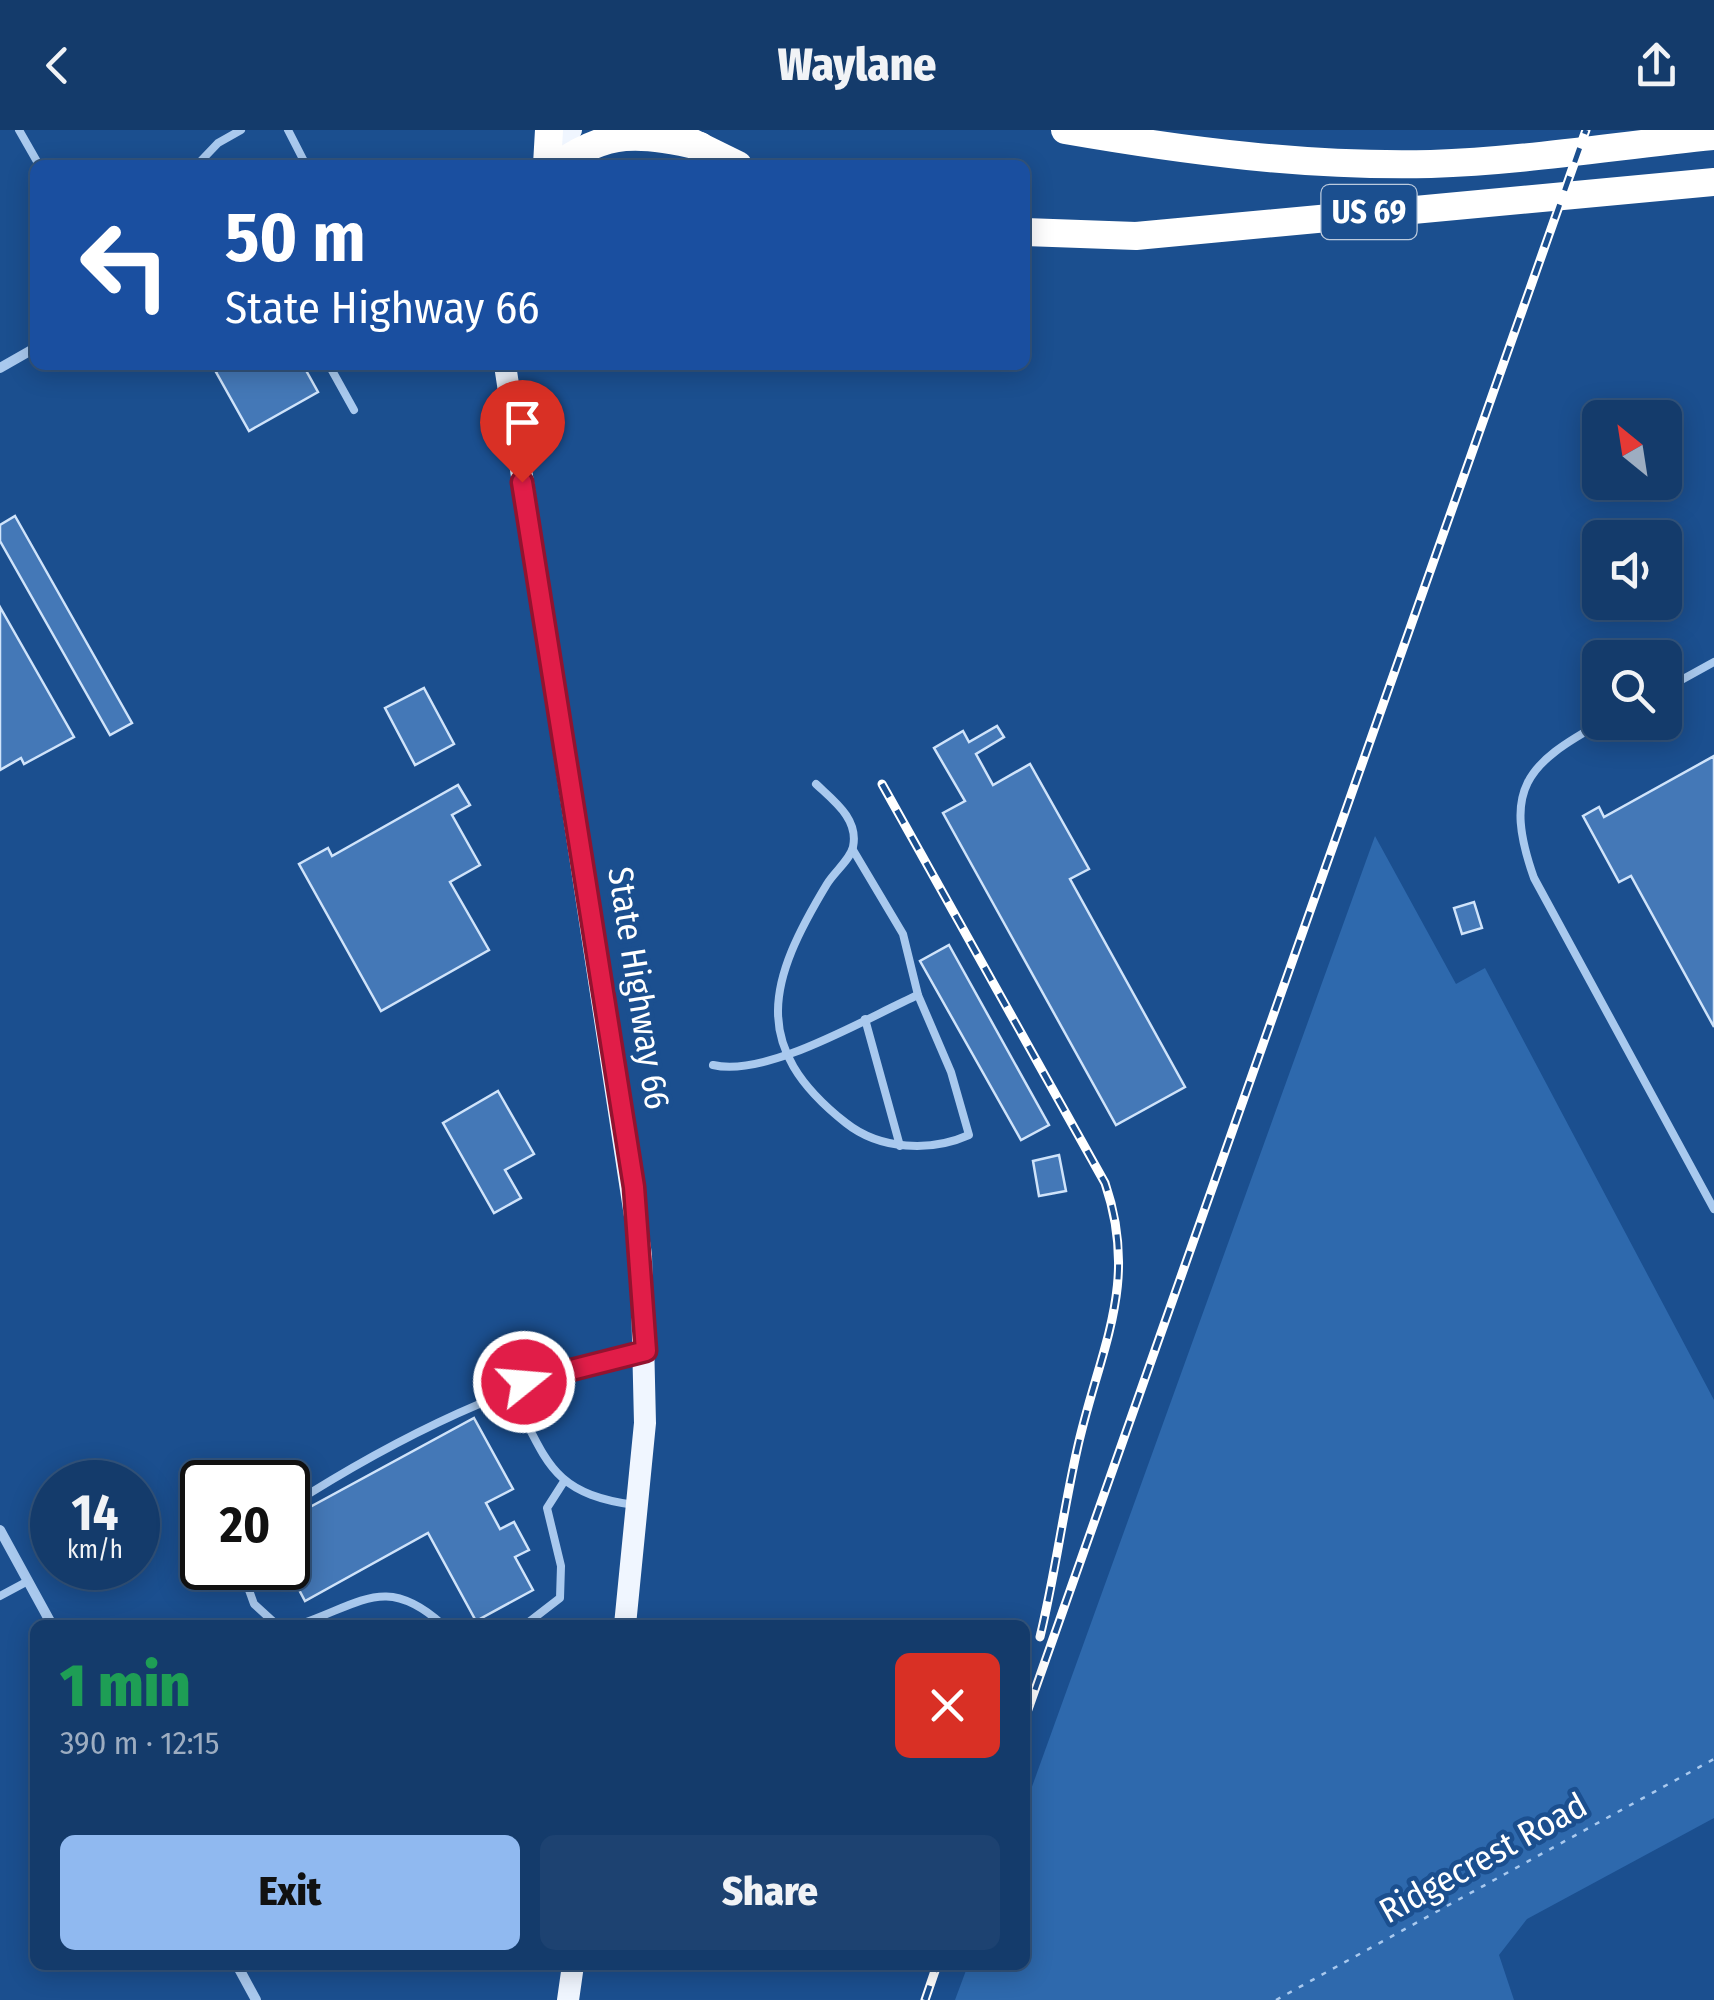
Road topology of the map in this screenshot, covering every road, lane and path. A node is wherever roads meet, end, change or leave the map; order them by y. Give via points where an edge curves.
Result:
1 (19, 130) edge
2 (241, 130) edge
3 (288, 130) edge
4 (549, 130) edge
5 (571, 130) edge
6 (668, 130) edge
7 (1065, 130) edge
8 (1714, 136) edge
9 (700, 146) junction
10 (35, 160) edge
11 (202, 160) edge
12 (303, 160) edge
13 (548, 160) edge
14 (551, 160) edge
15 (564, 160) edge
16 (728, 160) edge
17 (1714, 182) edge
18 (1030, 232) edge
19 (30, 351) edge
20 (0, 368) edge
21 (332, 370) edge
22 (506, 370) edge
23 (354, 410) dead end
24 (1714, 662) edge
25 (1682, 680) edge
26 (1582, 733) edge
27 (816, 784) dead end
28 (853, 850) junction
29 (918, 995) junction
30 (865, 1019) junction
31 (784, 1055) junction
32 (712, 1066) dead end
33 (900, 1146) junction
34 (1714, 1209) edge
35 (646, 1351) junction
36 (509, 1389) junction
37 (563, 1483) junction
38 (310, 1495) edge
39 (640, 1506) junction
40 (0, 1530) edge
41 (28, 1581) junction
42 (249, 1590) edge
43 (0, 1596) edge
44 (49, 1620) edge
45 (272, 1620) edge
46 (311, 1620) edge
47 (437, 1620) edge
48 (531, 1620) edge
49 (627, 1620) edge
50 (1714, 1759) edge
51 (240, 1970) edge
52 (572, 1970) edge
53 (256, 2000) edge
54 (568, 2000) edge
55 (1276, 2000) edge

1 - 10 lane
2 - 11 lane
3 - 12 lane
4 - 13 highway
5 - 14 main road
6 - 9 highway
7 - 8 highway, US 69 via 1166,148 1371,164 1436,164
9 - 15 highway via 612,131
9 - 16 highway
17 - 18 highway, US 69 via 1136,236
19 - 20 street
21 - 23 lane
22 - 35 main road, State Highway 66 via 634,1187
24 - 25 lane
26 - 34 lane via 1531,772 1519,836 1534,878
27 - 28 lane via 846,812
28 - 29 lane via 903,934
28 - 31 lane via 786,960 776,1022
29 - 30 lane
29 - 33 lane via 969,1135 944,1146
30 - 31 lane
30 - 33 lane
31 - 32 lane via 732,1070
31 - 33 lane via 826,1107 856,1131
35 - 36 lane
35 - 39 main road, State Highway 66
36 - 37 lane
36 - 38 lane
37 - 39 lane via 594,1500
37 - 48 lane via 547,1508 561,1566 560,1598
39 - 49 main road, State Highway 66
40 - 41 street
41 - 43 lane
41 - 44 street
42 - 45 lane
46 - 47 lane via 393,1594 415,1601
50 - 55 path, Ridgecrest Road
51 - 53 street
52 - 54 main road

